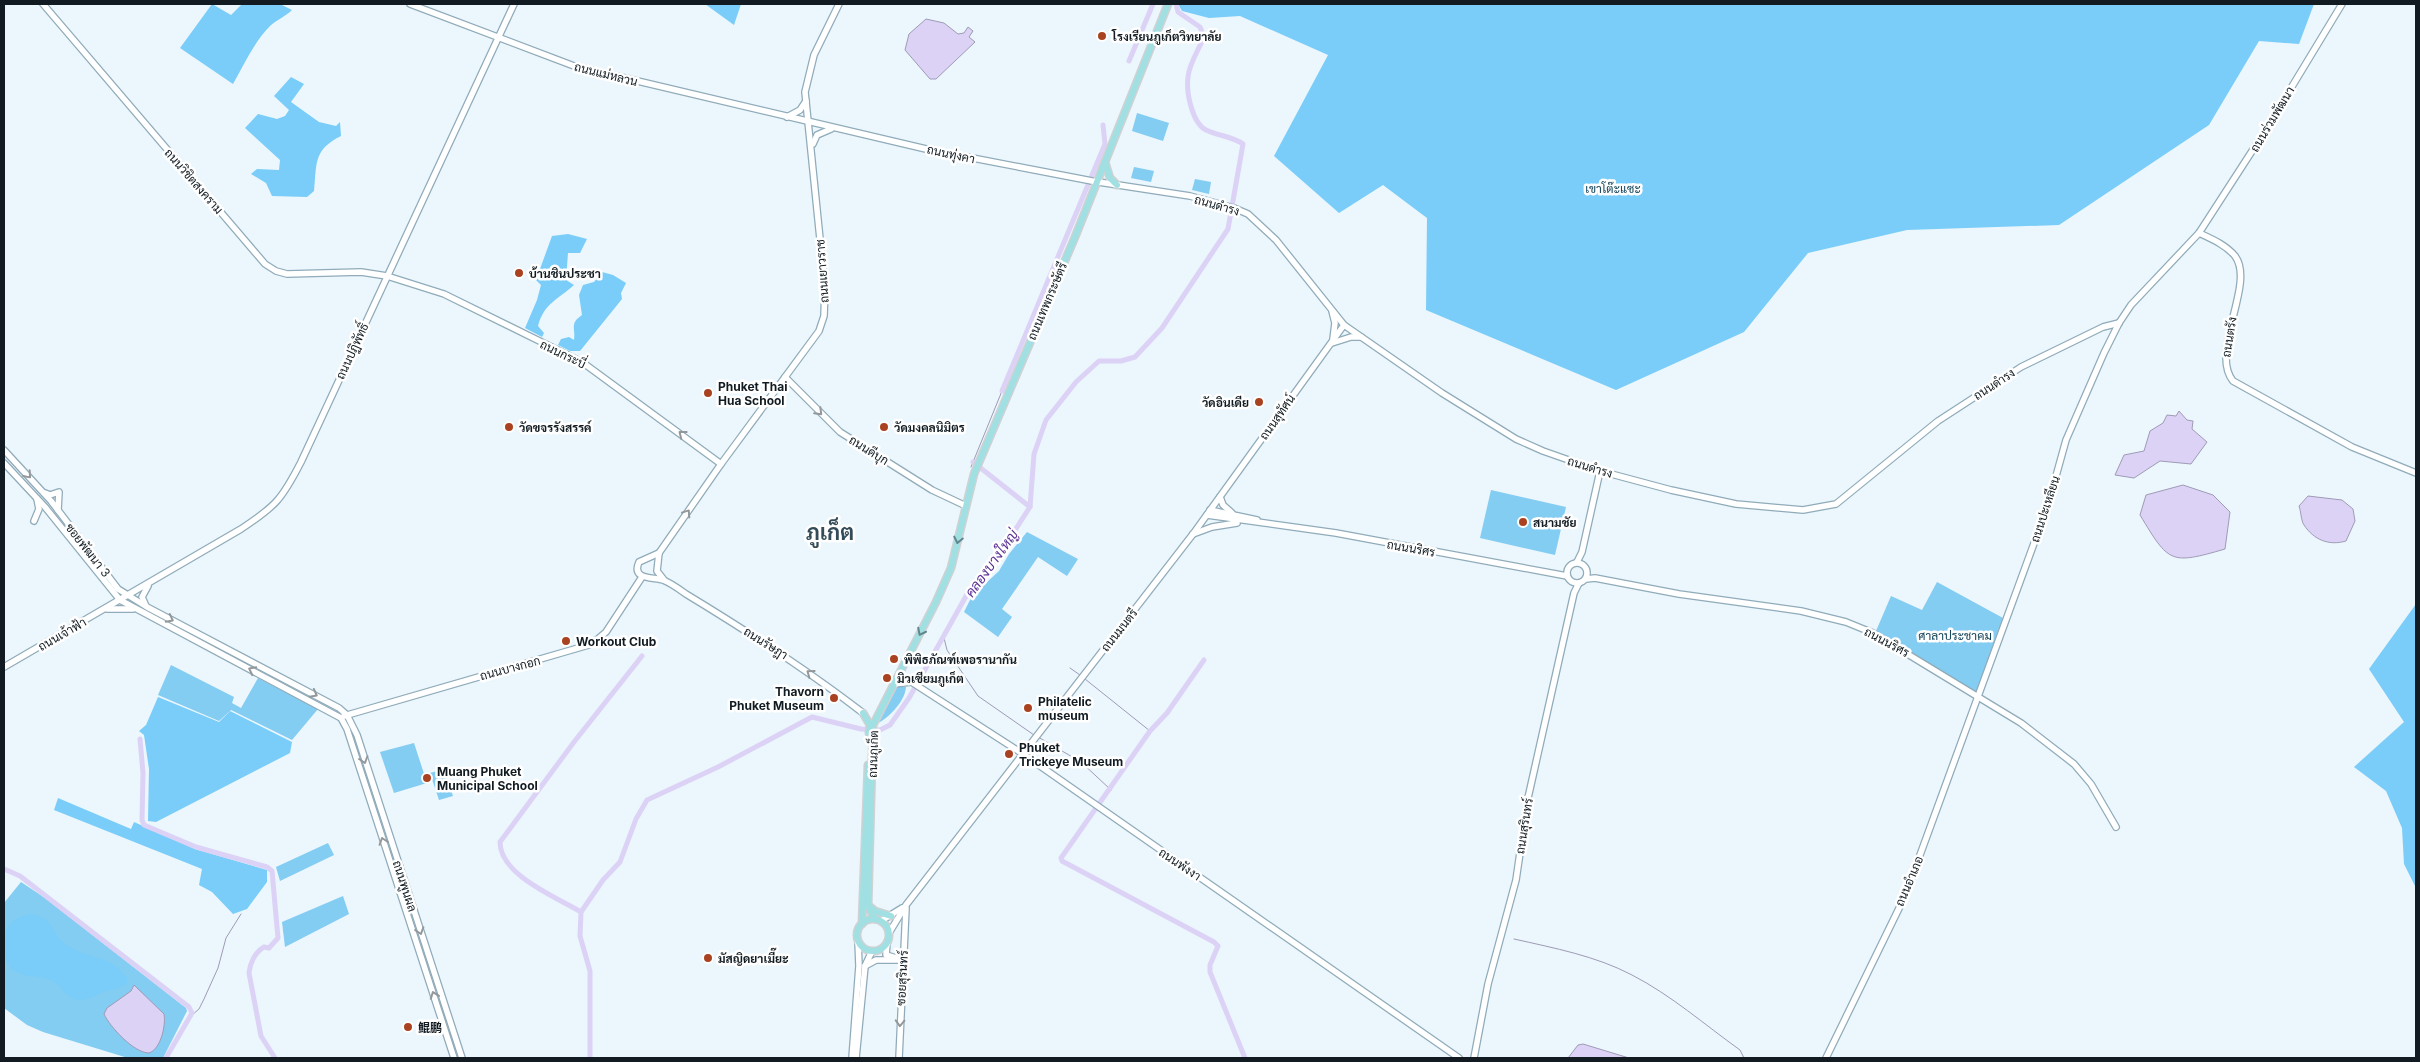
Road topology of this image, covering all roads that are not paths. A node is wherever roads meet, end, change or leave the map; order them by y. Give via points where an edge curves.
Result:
1 (43, 4) edge
2 (410, 4) edge
3 (514, 4) edge
4 (839, 4) edge
5 (1168, 4) edge
6 (2342, 4) edge
7 (498, 37) junction
8 (806, 99) junction
9 (785, 117) junction
10 (808, 123) junction
11 (835, 129) junction
12 (812, 146) junction
13 (1104, 161) junction
14 (1091, 181) junction
15 (1117, 185) junction
16 (2199, 233) junction
17 (387, 276) junction
18 (1331, 308) junction
19 (2119, 323) junction
20 (1344, 325) junction
21 (1362, 337) junction
22 (1332, 343) junction
23 (785, 377) junction
24 (4, 450) edge
25 (4, 463) edge
26 (721, 464) junction
27 (1600, 471) junction
28 (2414, 473) edge
29 (43, 492) junction
30 (1220, 497) junction
31 (37, 498) junction
32 (966, 506) junction
33 (59, 512) junction
34 (1208, 513) junction
35 (1237, 515) junction
36 (53, 517) junction
37 (1250, 522) junction
38 (1264, 522) junction
39 (1193, 534) junction
40 (659, 553) junction
41 (1580, 563) junction
42 (1567, 573) junction
43 (1587, 576) junction
44 (642, 577) junction
45 (155, 579) junction
46 (664, 580) junction
47 (1576, 583) junction
48 (127, 596) junction
49 (120, 600) junction
50 (936, 602) joint
51 (146, 606) junction
52 (103, 610) junction
53 (138, 610) junction
54 (4, 667) edge
55 (900, 674) junction
56 (911, 682) junction
57 (894, 684) junction
58 (1978, 698) junction
59 (863, 713) junction
60 (879, 714) junction
61 (344, 716) junction
62 (872, 725) junction
63 (1035, 739) junction
64 (1013, 747) junction
65 (1023, 754) junction
66 (2116, 827) dead end
67 (867, 864) junction
68 (906, 905) junction
69 (868, 906) junction
70 (891, 916) junction
71 (878, 920) junction
72 (862, 924) junction
73 (889, 934) junction
74 (858, 941) junction
75 (888, 943) junction
76 (872, 951) junction
77 (876, 960) junction
78 (903, 960) junction
79 (865, 966) junction
80 (454, 1058) edge
81 (462, 1058) edge
82 (852, 1058) edge
83 (856, 1058) edge
84 (899, 1058) edge
85 (1459, 1058) edge
86 (1474, 1058) edge
87 (1826, 1058) edge

1 - 17 street, ถนนวิชิตสงคราม via 265,264 287,274 361,272
2 - 7 street, ถนนแม่หลวน
3 - 7 street, ถนนปฏิพัทธิ์
4 - 8 street, ถนนเยาวราช via 812,63 806,82
5 - 13 main road, ถนนเทพกระษัตรี
6 - 16 street, ถนนร่วมพัฒนา
7 - 9 street, ถนนแม่หลวน via 574,66
7 - 17 street, ถนนปฏิพัทธิ์
8 - 9 street via 800,110
8 - 10 street, ถนนเยาวราช
9 - 10 street, ถนนแม่หลวน
10 - 11 street, ถนนทุ่งคา
10 - 12 street, ถนนเยาวราช
11 - 12 street via 817,135
11 - 14 street, ถนนทุ่งคา
12 - 23 street, ถนนเยาวราช via 825,288 824,316 819,331
13 - 14 main road, ถนนเทพกระษัตรี
13 - 15 main road via 1108,174
14 - 15 street, ถนนดำรง
14 - 32 main road, ถนนเทพกระษัตรี via 1075,237 975,470
15 - 18 street, ถนนดำรง via 1190,196 1248,214 1276,240
16 - 19 street via 2131,305
16 - 28 street, ถนนตรัง via 2230,250 2239,265 2225,363 2233,381 2352,447
26 -> 17 street, ถนนกระบี่ via 582,362 444,294
17 - 45 street, ถนนปฏิพัทธิ์ via 301,462 276,503 241,529
18 - 20 street, ถนนดำรง
18 - 22 street via 1335,323
19 - 27 street, ถนนดำรง via 2021,367 1938,420 1836,504 1803,510 1736,504
19 - 58 street, ถนนปะเหลียน via 2066,440 2048,505
20 - 21 street, ถนนดำรง
20 - 22 street, ถนนสุทัศน์
21 - 22 street
21 - 27 street, ถนนดำรง via 1442,393 1516,439 1543,452
22 - 30 street, ถนนสุทัศน์
23 - 26 street, ถนนเยาวราช
23 -> 32 street, ถนนดีบุก via 840,432 932,490
24 -> 29 street, ซอยพัฒนา 3
25 - 31 street, ซอยพัฒนา 3
40 -> 26 street, ถนนเยาวราช
27 - 41 street
29 - 33 street, ซอยพัฒนา 3
29 - 33 street via 50,495 59,492
30 - 34 street, ถนนสุทัศน์
30 - 35 street via 1223,505
31 - 36 street, ซอยพัฒนา 3
31 - 36 street via 39,509 34,521 45,514
32 -> 50 main road, ถนนเทพกระษัตรี via 951,568
33 - 48 street, ซอยพัฒนา 3 via 118,589
34 - 35 street, ถนนนริศร
34 - 37 street, ถนนนริศร
34 - 39 street, ถนนมนตรี
35 - 38 street, ถนนนริศร
36 - 49 street, ซอยพัฒนา 3
37 - 38 street, ถนนนริศร
37 - 39 street via 1225,524
38 - 42 street, ถนนนริศร
39 - 63 street, ถนนมนตรี
40 - 44 street, ถนนบางกอก via 639,562 638,572
40 - 46 street via 657,571
41 - 42 street via 1571,565
41 - 43 street
42 - 47 street
43 - 47 street
43 - 58 street, ถนนนริศร via 1679,594 1801,611 1846,622 1912,655
44 - 46 street
44 - 61 street, ถนนบางกอก via 606,632 592,644
45 - 48 street, ถนนปฏิพัทธิ์
45 - 51 street via 144,589 142,597
59 -> 46 street, ถนนรัษฎา via 789,657
47 - 86 street, ถนนสุรินทร์ via 1526,805 1516,880 1488,984
48 - 49 street, ถนนปฏิพัทธิ์
48 - 51 street
49 - 52 street, ถนนเจ้าฟ้า
49 - 53 street
50 -> 55 main road, ถนนภูเก็ต
51 -> 61 street via 339,708
52 - 53 street
52 - 54 street, ถนนเจ้าฟ้า
61 -> 53 street
55 - 56 street, ถนนพังงา
55 - 57 main road, ถนนภูเก็ต
56 - 57 street
56 - 64 street, ถนนพังงา
57 - 60 main road, ถนนภูเก็ต
58 - 66 street, ถนนนริศร via 2021,723 2074,764 2091,784
58 - 87 street, ถนนอำเภอ via 1905,896
59 - 60 main road
59 - 62 main road, ถนนรัษฎา
60 - 62 main road, ถนนภูเก็ต
80 -> 61 street, ถนนพูนผล
61 -> 81 street, ถนนพูนผล via 357,735
62 - 67 main road, ถนนภูเก็ต
63 - 64 street
63 - 65 street, ถนนมนตรี
64 - 65 street, ถนนพังงา
65 - 68 street, ถนนมนตรี
65 - 85 street, ถนนพังงา
67 - 69 main road, ถนนภูเก็ต
67 - 72 main road, ถนนภูเก็ต
68 - 70 street, ถนนมนตรี
68 - 73 street, ถนนมนตรี
68 - 78 street, ซอยสุรินทร์
69 - 70 main road
69 - 71 main road
70 - 71 street, ถนนมนตรี
71 - 72 main road
71 - 73 main road
72 - 74 main road via 858,928
73 - 75 main road
74 - 76 main road via 862,947
74 - 82 street
75 - 76 main road
75 - 78 street via 886,955
76 - 77 street
76 - 79 street
77 - 78 street
77 - 79 street
78 -> 84 street, ซอยสุรินทร์
79 - 83 street

